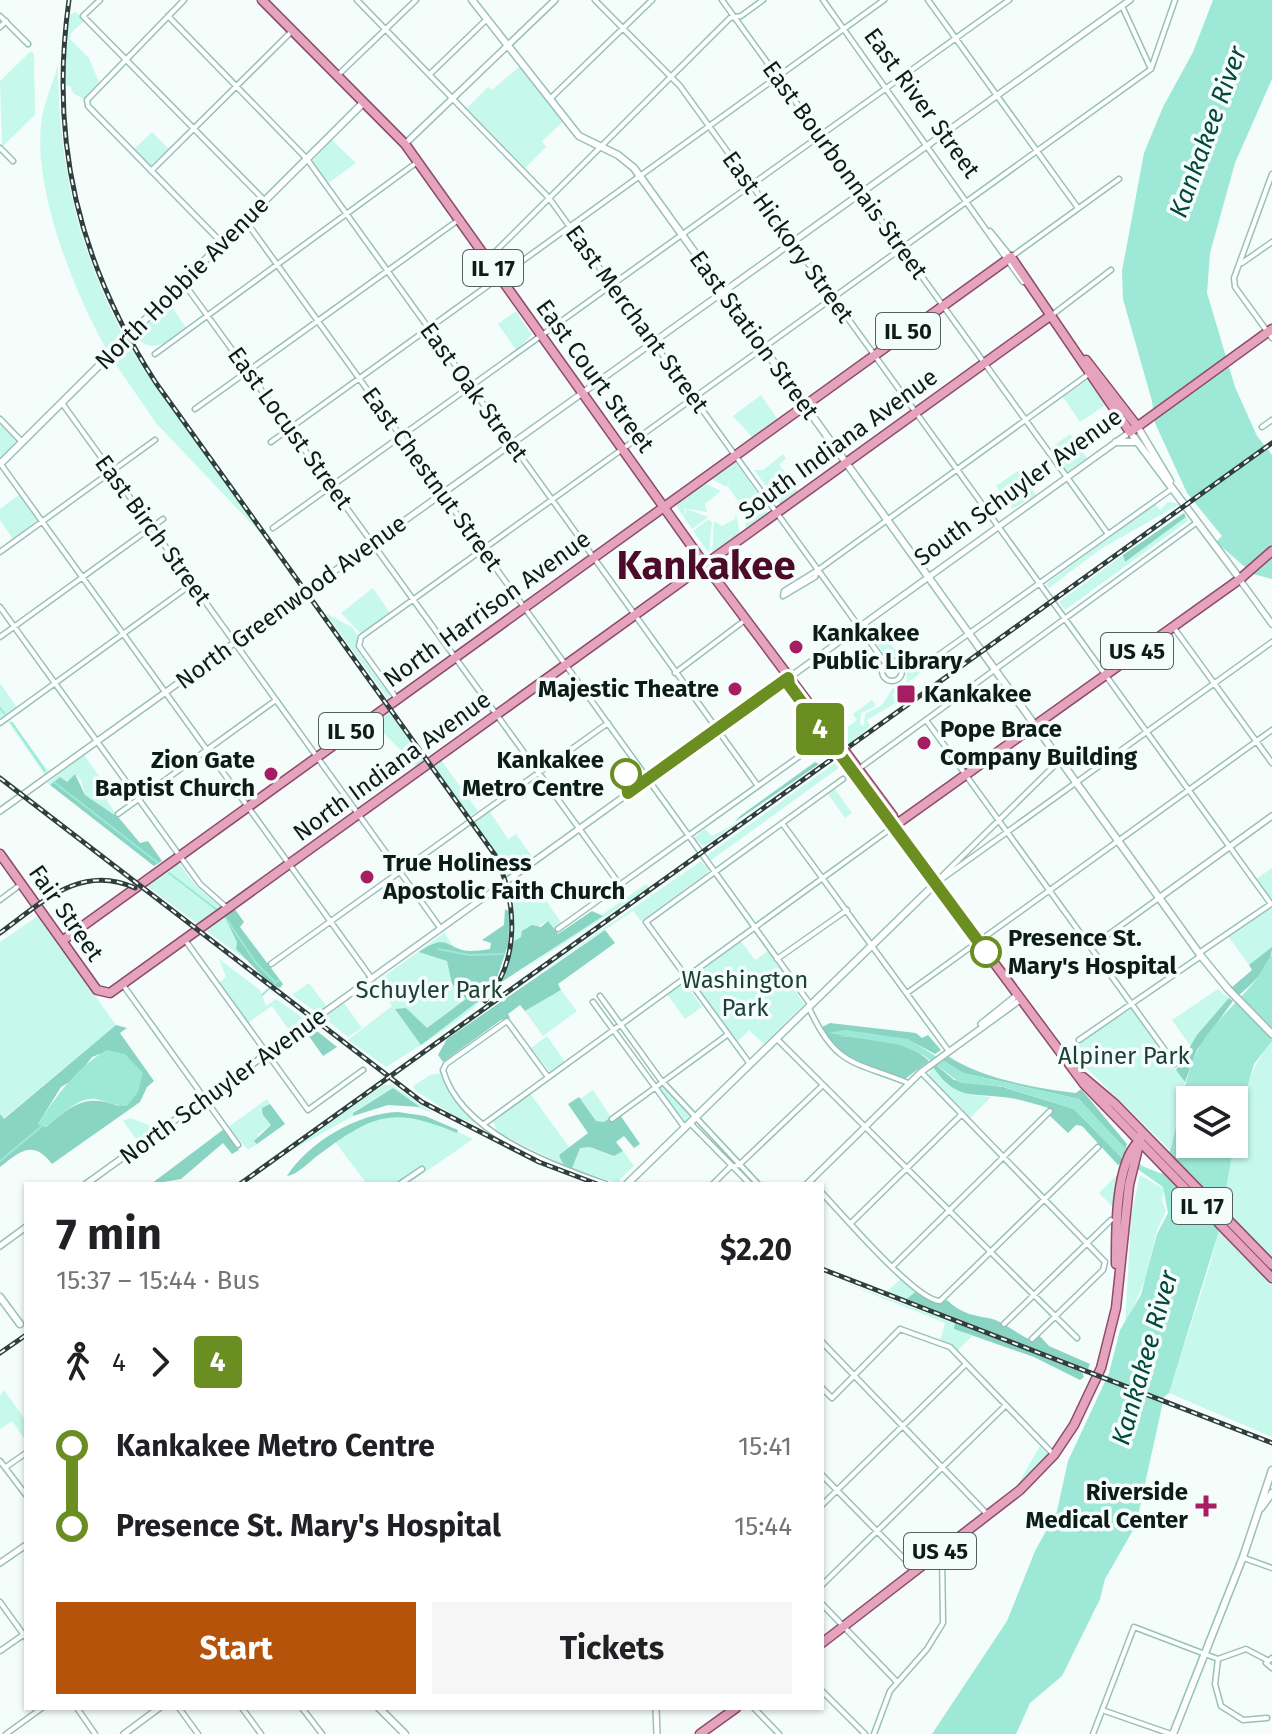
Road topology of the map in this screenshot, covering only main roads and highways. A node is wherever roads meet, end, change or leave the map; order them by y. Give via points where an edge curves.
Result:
1 (262, 0) edge
2 (472, 0) edge
3 (364, 102) junction
4 (1050, 316) junction
5 (1270, 333) edge
6 (1092, 372) junction
7 (805, 405) junction
8 (1127, 413) junction
9 (1154, 413) junction
10 (1136, 426) junction
11 (1116, 442) road end
12 (1138, 443) junction
13 (846, 463) junction
14 (0, 464) edge
15 (1173, 488) junction
16 (664, 507) junction
17 (1272, 551) edge
18 (705, 565) junction
19 (1240, 579) junction
20 (788, 678) junction
21 (1036, 725) junction
22 (842, 754) junction
23 (894, 826) junction
24 (0, 854) edge
25 (936, 883) junction
26 (62, 941) junction
27 (101, 993) joint
28 (1272, 1034) edge
29 (1138, 1143) junction
30 (1159, 1156) junction
31 (629, 1182) edge
32 (1272, 1265) edge
33 (1272, 1278) edge
34 (0, 1297) edge
35 (20, 1324) dead end
36 (1272, 1470) edge
37 (1272, 1493) edge
38 (1261, 1508) junction
39 (824, 1642) edge
40 (381, 1710) edge
41 (733, 1710) edge
42 (405, 1734) edge
43 (700, 1734) edge
44 (1172, 1734) edge

1 - 3 main road, East Court Street / IL 17
2 - 7 main road, East Station Street via 579,136 623,158 639,176
3 - 14 main road, North Hobbie Avenue
3 - 16 main road, East Court Street / IL 17 via 405,144
4 - 6 main road, East River Street
4 - 7 main road, East River Street / IL 50 via 1009,258
4 - 13 main road, South Indiana Avenue
5 - 9 main road, South Schuyler Avenue
6 - 8 main road, East River Street
6 - 10 main road, East River Street
7 - 13 main road, East Station Street
7 - 16 main road, IL 50
8 - 9 main road via 1135,418
8 - 10 main road, East River Street
9 - 10 main road, South Schuyler Avenue
10 - 12 main road, East River Street
10 - 15 main road, East River Street
11 - 12 main road
12 - 15 main road, East River Street
13 - 18 main road, South Indiana Avenue
13 - 21 main road, East Station Street
15 - 19 main road
16 - 18 main road, East Court Street / IL 17
16 - 26 main road, North Harrison Avenue / IL 50
17 - 19 main road, US 45
18 - 20 main road, East Court Street / IL 17
18 - 27 main road, North Indiana Avenue via 123,985
19 - 21 main road, US 45
20 - 22 main road, East Court Street / IL 17
20 - 22 main road, East Court Street / IL 17
21 - 23 main road, US 45
21 - 28 main road, East Station Street via 1200,955
22 - 23 main road, IL 17
22 - 23 main road, IL 17 via 893,816
23 - 25 main road
24 - 26 main road, Fair Street
25 - 29 main road via 1076,1072
25 - 31 main road
26 - 27 main road, Fair Street
29 - 30 main road, IL 17
29 - 39 main road, US 45 via 1127,1177 1116,1308 1087,1403 1054,1455 1022,1489
30 - 32 main road, IL 17
30 - 33 main road, IL 17
34 - 35 main road
36 - 38 main road
37 - 38 main road
38 - 44 main road
40 - 42 main road
41 - 43 main road

